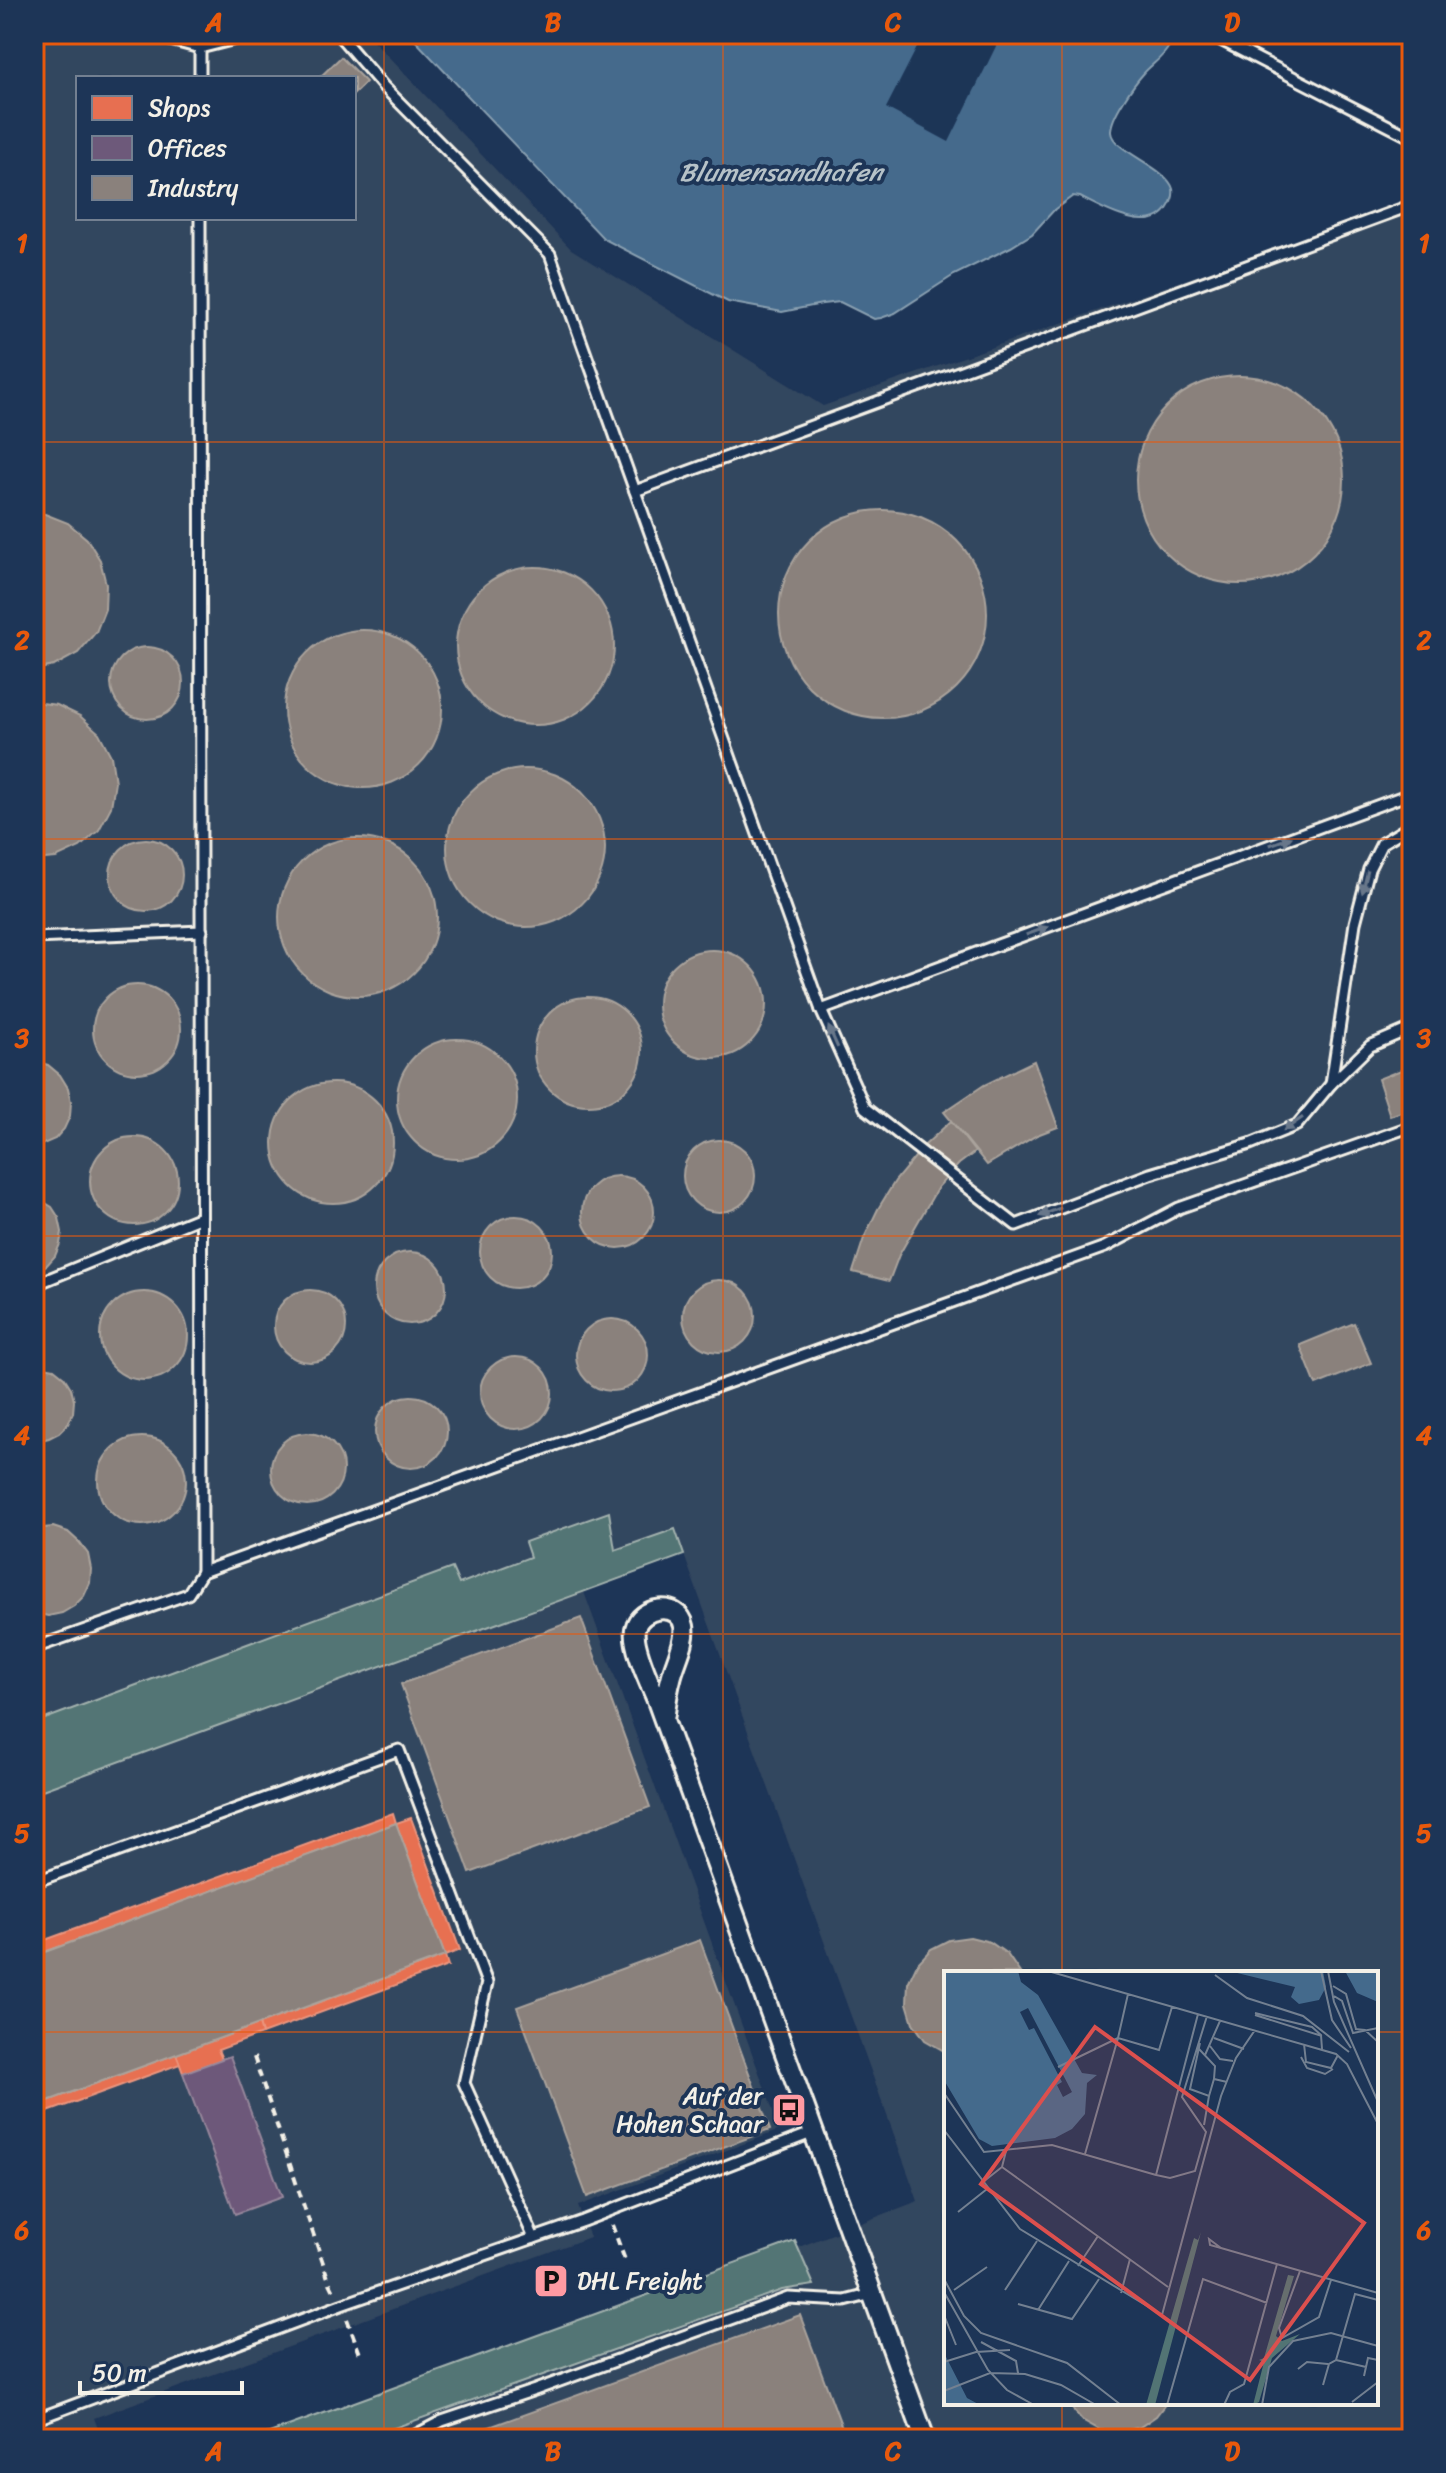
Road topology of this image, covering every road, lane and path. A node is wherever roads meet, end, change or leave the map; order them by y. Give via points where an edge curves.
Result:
1 (148, 34) edge
2 (255, 34) edge
3 (338, 34) edge
4 (1209, 34) edge
5 (200, 48) junction
6 (200, 76) edge
7 (1412, 138) edge
8 (1412, 205) edge
9 (200, 220) edge
10 (635, 491) junction
11 (1412, 793) edge
12 (1412, 825) edge
13 (202, 931) junction
14 (34, 938) edge
15 (821, 1010) junction
16 (1412, 1028) edge
17 (1331, 1084) junction
18 (1412, 1126) edge
19 (201, 1217) junction
20 (34, 1285) edge
21 (202, 1572) junction
22 (34, 1648) edge
23 (664, 1720) junction
24 (34, 1882) edge
25 (254, 2057) dead end
26 (814, 2132) junction
27 (607, 2212) junction
28 (534, 2238) junction
29 (625, 2260) dead end
30 (872, 2294) junction
31 (341, 2305) junction
32 (360, 2354) dead end
33 (34, 2420) edge
34 (408, 2439) edge
35 (925, 2439) edge

1 - 5 lane
2 - 5 lane
3 - 10 lane via 550,254
4 - 7 lane
5 - 6 lane
8 - 10 lane
9 - 13 lane
10 - 15 lane
15 -> 11 lane
12 -> 17 lane via 1382,843 1369,869 1355,923
13 - 14 lane
13 - 19 lane
17 -> 15 lane via 1297,1125 1016,1225 865,1108
16 - 17 lane via 1370,1046
18 - 21 lane via 1179,1208 1105,1247
19 - 20 lane
19 - 21 lane
21 - 22 lane via 188,1594
23 - 23 street via 685,1628 680,1616 657,1609 635,1626 635,1641
23 - 26 street
24 - 28 lane via 399,1750 487,1983 464,2083
25 - 31 path
26 - 27 lane
26 - 30 street
27 - 28 lane
27 - 29 path
28 - 31 lane
30 - 34 lane via 845,2301 788,2298 442,2421
30 - 35 street
31 - 32 path
31 - 33 lane

